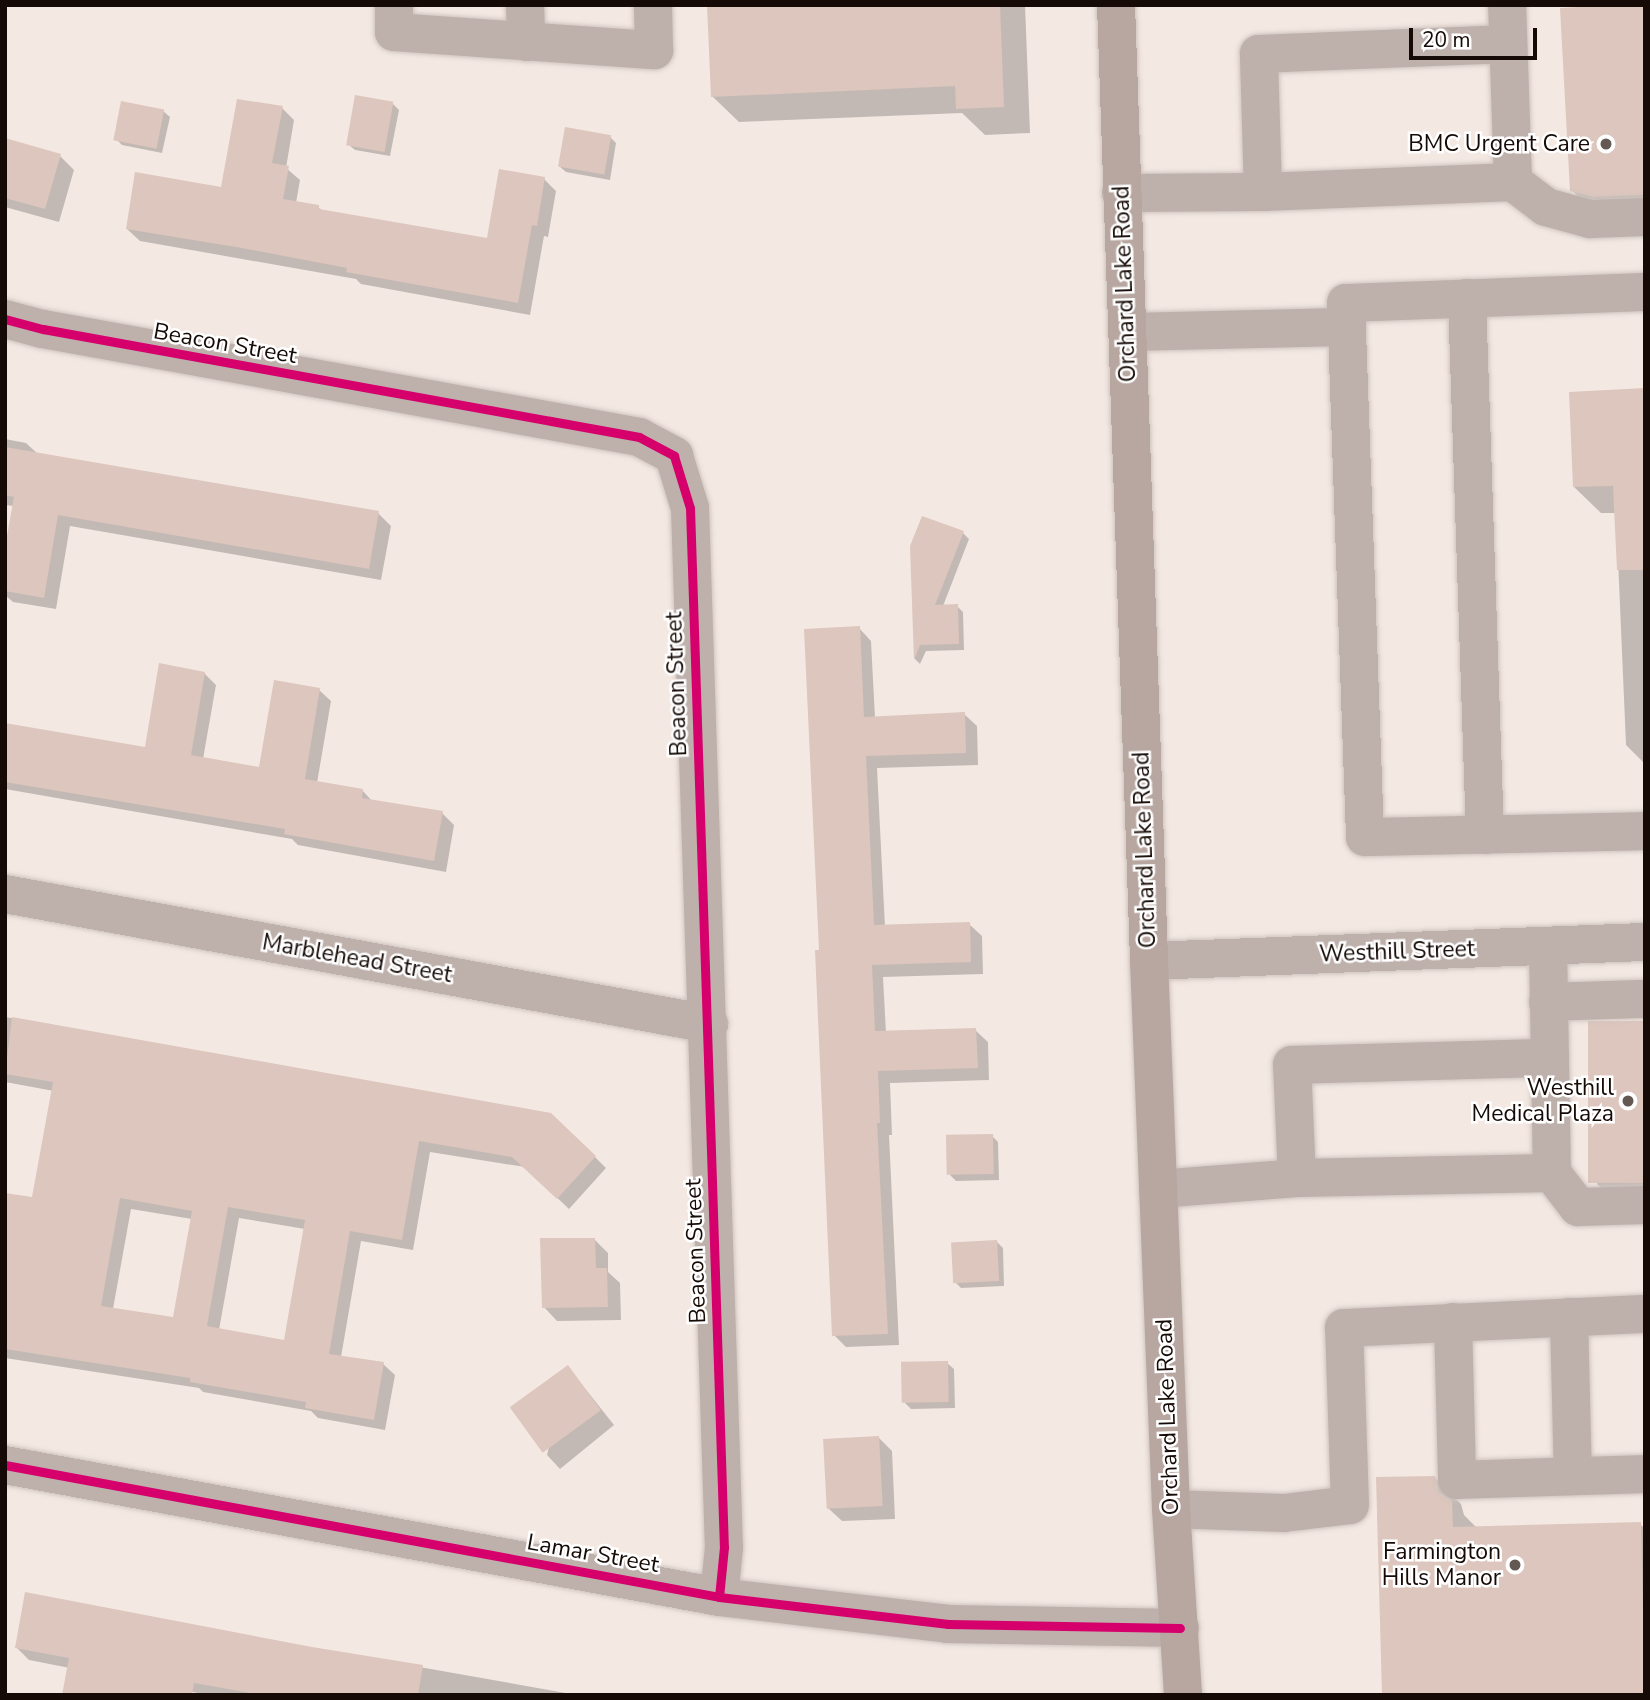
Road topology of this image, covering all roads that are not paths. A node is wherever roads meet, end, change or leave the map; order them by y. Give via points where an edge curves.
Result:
1 (394, 5) edge
2 (653, 5) edge
3 (1116, 5) edge
4 (1507, 5) edge
5 (526, 23) edge
6 (1508, 44) junction
7 (1513, 182) junction
8 (1263, 192) junction
9 (1121, 193) junction
10 (1645, 217) edge
11 (1645, 292) edge
12 (1467, 298) junction
13 (5, 319) edge
14 (1346, 327) junction
15 (1126, 332) junction
16 (1645, 831) edge
17 (1485, 835) junction
18 (5, 894) edge
19 (1645, 942) edge
20 (1548, 946) junction
21 (1149, 961) junction
22 (1645, 999) edge
23 (1548, 1002) junction
24 (709, 1024) junction
25 (1549, 1058) junction
26 (1552, 1173) junction
27 (1297, 1178) junction
28 (1158, 1189) junction
29 (1645, 1205) edge
30 (1645, 1314) edge
31 (1569, 1317) junction
32 (1452, 1322) junction
33 (5, 1465) edge
34 (1645, 1474) edge
35 (1573, 1476) junction
36 (1171, 1508) junction
37 (719, 1597) junction
38 (1180, 1628) junction
39 (1183, 1695) edge

1 - 5 street via 394,32
2 - 5 street via 654,50
3 - 9 main road, Orchard Lake Road
4 - 6 street
6 - 7 street
6 - 8 street via 1259,54
7 - 8 street
7 - 10 street via 1546,207 1590,219
8 - 9 street
9 - 15 main road, Orchard Lake Road
11 - 12 street
12 - 14 street via 1346,303
12 - 17 street
13 - 24 street, Beacon Street via 639,437 674,456 690,508
14 - 15 street
14 - 17 street via 1365,838
15 - 21 main road, Orchard Lake Road
16 - 17 street
18 - 24 street, Marblehead Street
19 - 20 street, Westhill Street
20 - 21 street, Westhill Street
20 - 23 street
21 - 28 main road, Orchard Lake Road
22 - 23 street
23 - 25 street
24 - 37 street, Beacon Street via 724,1547
25 - 26 street
25 - 27 street via 1292,1065
26 - 27 street
26 - 29 street via 1578,1207
27 - 28 street
28 - 36 main road, Orchard Lake Road
30 - 31 street
31 - 32 street
31 - 35 street
32 - 35 street via 1457,1480
32 - 36 street via 1344,1328 1350,1505 1284,1513
33 - 37 street, Lamar Street
34 - 35 street
36 - 38 main road, Orchard Lake Road
37 - 38 street, Lamar Street via 948,1624
38 - 39 main road, Orchard Lake Road

